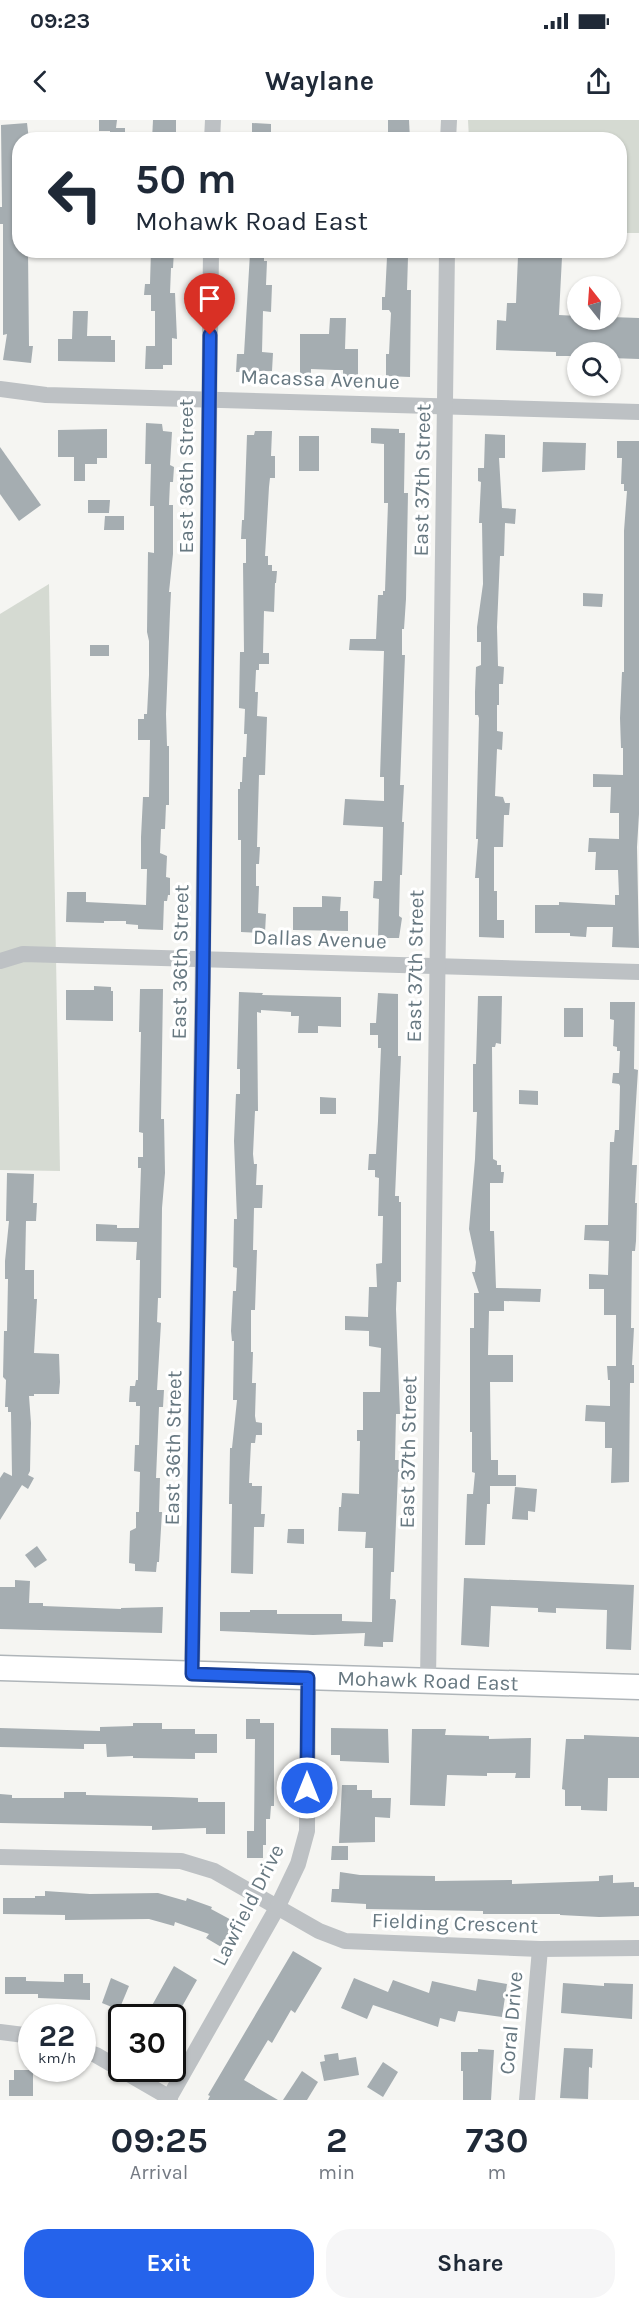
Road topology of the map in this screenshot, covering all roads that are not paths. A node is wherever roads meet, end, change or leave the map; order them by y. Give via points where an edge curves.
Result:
1 (211, 258) edge
2 (447, 258) edge
3 (0, 389) edge
4 (209, 399) junction
5 (445, 405) junction
6 (639, 412) edge
7 (203, 958) junction
8 (0, 961) edge
9 (438, 965) junction
10 (639, 972) edge
11 (0, 1668) edge
12 (192, 1674) junction
13 (308, 1678) junction
14 (428, 1682) junction
15 (639, 1687) edge
16 (0, 1857) edge
17 (277, 1908) junction
18 (639, 1948) edge
19 (540, 1949) junction
20 (0, 2032) edge
21 (18, 2034) edge
22 (96, 2055) edge
23 (169, 2099) edge
24 (527, 2100) edge

1 - 4 street, East 36th Street
2 - 5 street, East 37th Street
3 - 4 street, Macassa Avenue via 46,395
4 - 5 street, Macassa Avenue
4 - 7 street, East 36th Street
5 - 6 street, Macassa Avenue
5 - 9 street, East 37th Street
7 - 8 street, Dallas Avenue via 23,954
7 - 9 street, Dallas Avenue
7 - 12 street, East 36th Street
9 - 10 street, Dallas Avenue
9 - 14 street, East 37th Street
11 - 12 main road, Mohawk Road East
12 - 13 main road, Mohawk Road East
13 - 14 main road, Mohawk Road East
13 - 17 street, Lawfield Drive via 307,1831 298,1864
14 - 15 main road, Mohawk Road East
16 - 17 street, Fielding Crescent via 180,1861 214,1871
17 - 19 street, Fielding Crescent via 345,1941
17 - 23 street, Lawfield Drive
18 - 19 street, Fielding Crescent
19 - 24 street, Coral Drive
20 - 21 street
22 - 23 street

